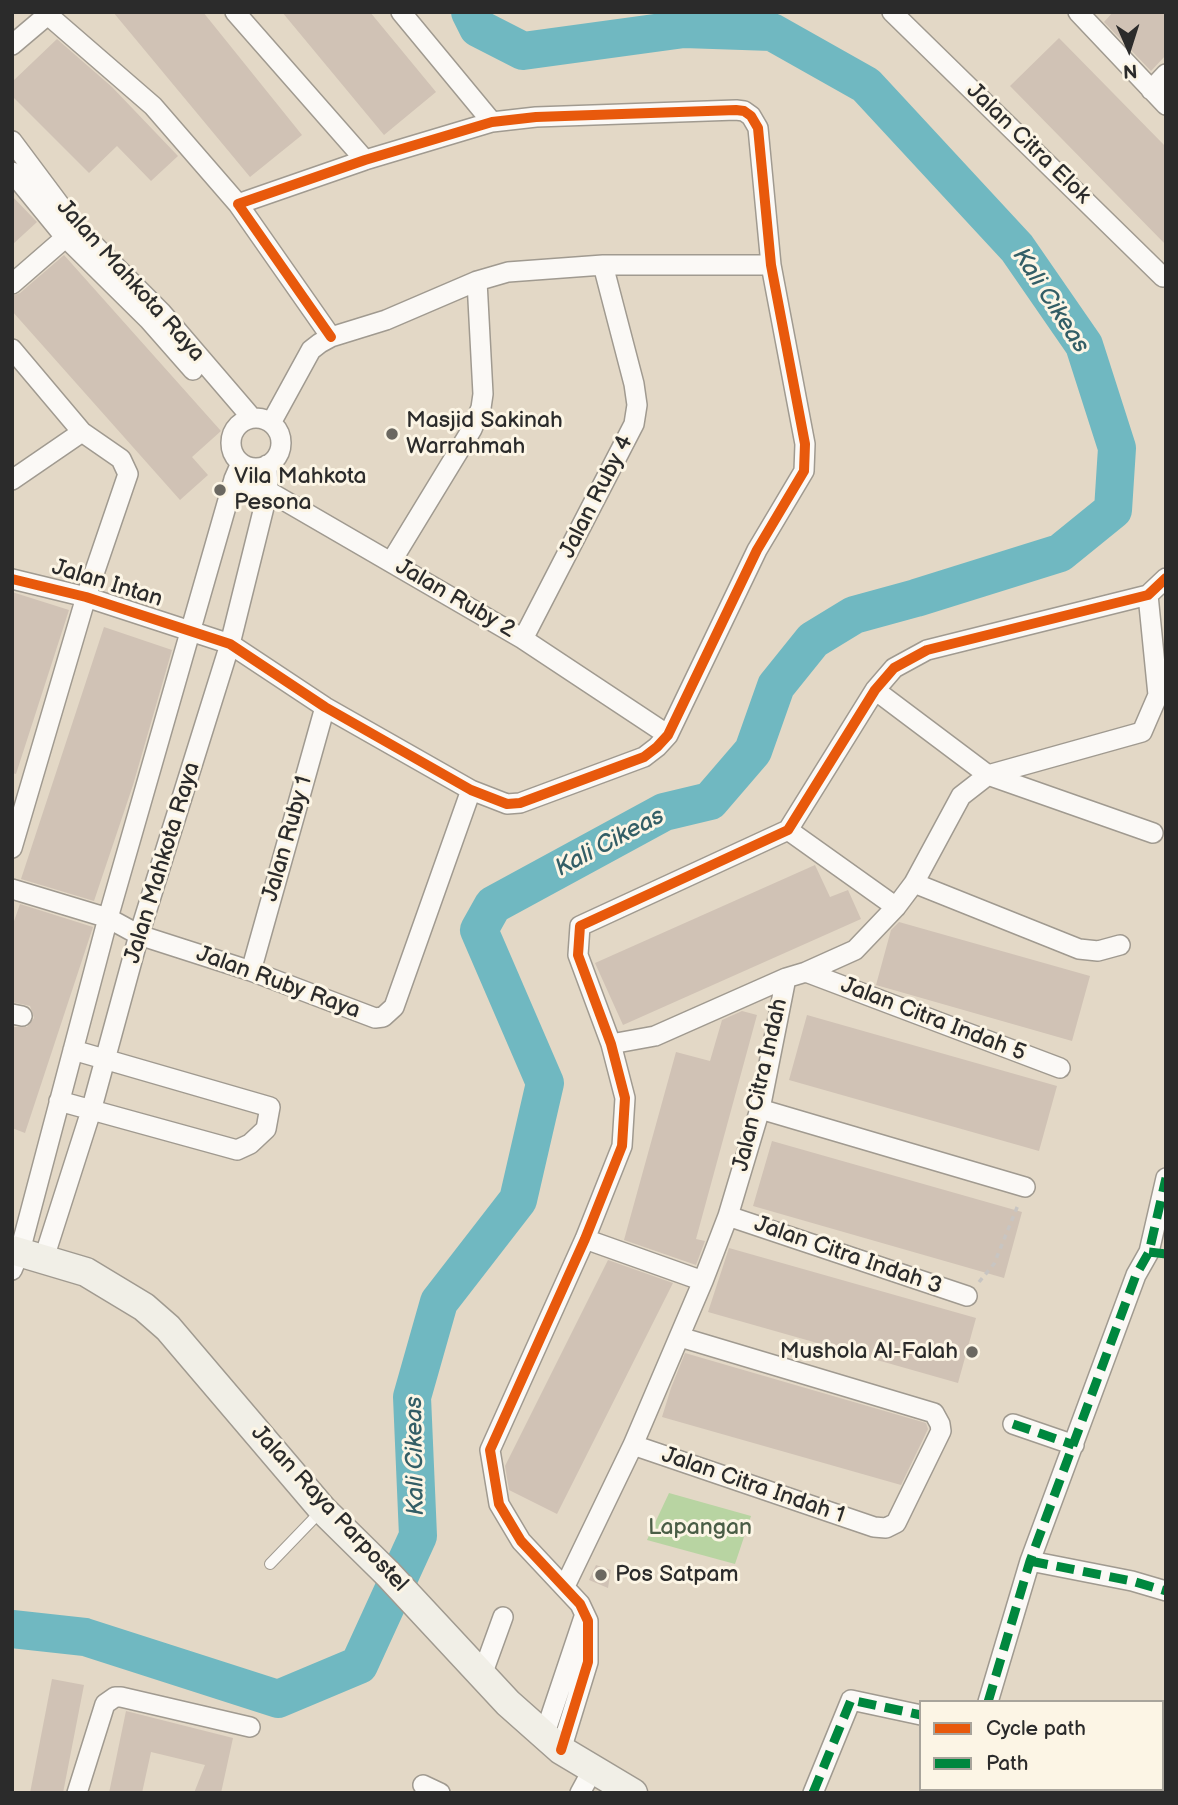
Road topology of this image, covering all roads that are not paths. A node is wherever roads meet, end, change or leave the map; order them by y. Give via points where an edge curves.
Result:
1 (234, 12) edge
2 (401, 12) edge
3 (1078, 12) edge
4 (895, 13) edge
5 (50, 14) edge
6 (12, 45) edge
7 (1166, 75) edge
8 (1151, 90) junction
9 (1166, 106) edge
10 (492, 122) junction
11 (12, 141) edge
12 (365, 160) junction
13 (12, 172) edge
14 (238, 204) junction
15 (71, 233) junction
16 (603, 265) junction
17 (771, 265) junction
18 (1165, 280) edge
19 (477, 281) junction
20 (12, 284) edge
21 (331, 337) junction
22 (12, 349) edge
23 (246, 420) junction
24 (271, 423) junction
25 (82, 432) junction
26 (267, 465) junction
27 (237, 471) junction
28 (12, 480) edge
29 (268, 491) junction
30 (391, 562) junction
31 (1166, 578) edge
32 (12, 579) edge
33 (1148, 595) junction
34 (86, 597) junction
35 (190, 632) junction
36 (523, 639) junction
37 (230, 645) junction
38 (875, 690) junction
39 (325, 707) junction
40 (668, 735) junction
41 (988, 775) junction
42 (471, 790) junction
43 (788, 831) junction
44 (1153, 833) dead end
45 (12, 848) edge
46 (914, 883) junction
47 (12, 889) edge
48 (896, 907) junction
49 (108, 918) junction
50 (139, 935) junction
51 (1120, 945) dead end
52 (251, 971) junction
53 (806, 972) junction
54 (786, 978) junction
55 (611, 1044) junction
56 (73, 1050) junction
57 (105, 1060) junction
58 (1060, 1068) dead end
59 (60, 1101) junction
60 (760, 1109) junction
61 (90, 1111) junction
62 (1166, 1178) edge
63 (1025, 1187) road end
64 (729, 1216) junction
65 (585, 1240) junction
66 (1157, 1253) edge
67 (22, 1258) edge
68 (704, 1281) junction
69 (967, 1296) road end
70 (680, 1337) junction
71 (1013, 1424) dead end
72 (633, 1445) junction
73 (1074, 1446) junction
74 (323, 1510) junction
75 (1030, 1561) junction
76 (270, 1564) dead end
77 (565, 1586) junction
78 (1166, 1591) edge
79 (503, 1617) dead end
80 (482, 1675) junction
81 (989, 1700) edge
82 (919, 1715) edge
83 (250, 1727) dead end
84 (553, 1743) junction
85 (586, 1781) edge
86 (77, 1793) edge
87 (633, 1793) edge
88 (814, 1793) edge

1 - 12 street
2 - 10 street
3 - 8 street
4 - 18 street, Jalan Citra Elok
5 - 6 street
5 - 14 street via 174,127
7 - 8 street
8 - 9 street
10 - 12 street
10 - 17 street via 744,111 758,128
11 - 15 street, Jalan Mahkota Raya
12 - 14 street
13 - 15 street, Jalan Mahkota Raya
14 - 21 street
15 - 20 street
15 - 23 street, Jalan Mahkota Raya via 161,312
16 - 17 street
16 - 19 street via 508,272
16 - 36 street, Jalan Ruby 4 via 634,384 634,425
17 - 40 street via 805,444 804,471 757,550
19 - 21 street via 386,320
19 - 30 street via 481,408
21 - 24 street via 311,350
22 - 25 street
23 - 24 street
23 - 27 street via 231,439
24 - 26 street via 281,440 275,459
25 - 28 street
25 - 34 street via 121,459 128,474
26 - 27 street
26 - 29 street, Jalan Mahkota Raya
27 - 29 street, Jalan Ruby 2
27 - 35 street, Jalan Mahkota Raya
29 - 30 street, Jalan Ruby 2
29 - 37 street, Jalan Mahkota Raya
30 - 36 street, Jalan Ruby 2
31 - 33 street
32 - 34 street, Jalan Intan
33 - 38 street via 927,650 894,668
33 - 41 street, Jalan Citra Indah via 1158,695 1142,732
34 - 35 street, Jalan Intan
34 - 45 street
35 - 37 street, Jalan Intan
35 - 49 street, Jalan Mahkota Raya
36 - 40 street, Jalan Ruby 2
37 - 39 street, Jalan Intan
37 - 50 street, Jalan Mahkota Raya
38 - 41 street
38 - 43 street
39 - 42 street, Jalan Intan
39 - 52 street, Jalan Ruby 1
40 - 42 street, Jalan Intan via 644,757 520,803 507,804
41 - 44 street
41 - 46 street, Jalan Citra Indah via 961,796
42 - 52 street, Jalan Ruby Raya via 389,1013 375,1018
43 - 48 street
43 - 55 street via 580,926 578,955
46 - 48 street, Jalan Citra Indah
46 - 51 street via 1079,949 1098,951
47 - 49 street, Jalan Ruby Raya
48 - 53 street, Jalan Citra Indah via 855,950
49 - 50 street, Jalan Ruby Raya
49 - 56 street, Jalan Mahkota Raya
50 - 52 street, Jalan Ruby Raya
50 - 57 street, Jalan Mahkota Raya
53 - 54 street, Jalan Citra Indah
53 - 58 street, Jalan Citra Indah 5
54 - 55 street via 655,1036
54 - 60 street, Jalan Citra Indah
55 - 65 street via 625,1098 622,1146
56 - 57 street
56 - 59 street, Jalan Mahkota Raya
57 - 61 street, Jalan Mahkota Raya
57 - 61 street via 270,1107 266,1129 237,1150
59 - 61 street
59 - 67 street, Jalan Mahkota Raya
60 - 63 street
60 - 64 street, Jalan Citra Indah
61 - 67 street, Jalan Mahkota Raya
62 - 66 street
64 - 68 street, Jalan Citra Indah
64 - 69 street, Jalan Citra Indah 3
65 - 68 street
65 - 77 street via 489,1450 499,1504 521,1541
66 - 73 street via 1136,1275
67 - 74 main road, Jalan Raya Parpostel via 86,1272 144,1307 168,1328
68 - 70 street, Jalan Citra Indah
70 - 72 street, Jalan Citra Indah
70 - 72 street, Jalan Citra Indah 1 via 934,1413 941,1431 896,1523 886,1528
71 - 73 street
72 - 77 street, Jalan Citra Indah
73 - 75 street
74 - 76 lane
74 - 80 main road, Jalan Raya Parpostel
75 - 78 street
75 - 81 street
77 - 84 street via 586,1614
79 - 80 street
80 - 84 main road, Jalan Raya Parpostel
82 - 88 street via 851,1700
83 - 86 street via 114,1697 104,1704
84 - 85 main road, Jalan Raya Parpostel
85 - 87 main road, Jalan Raya Parpostel

